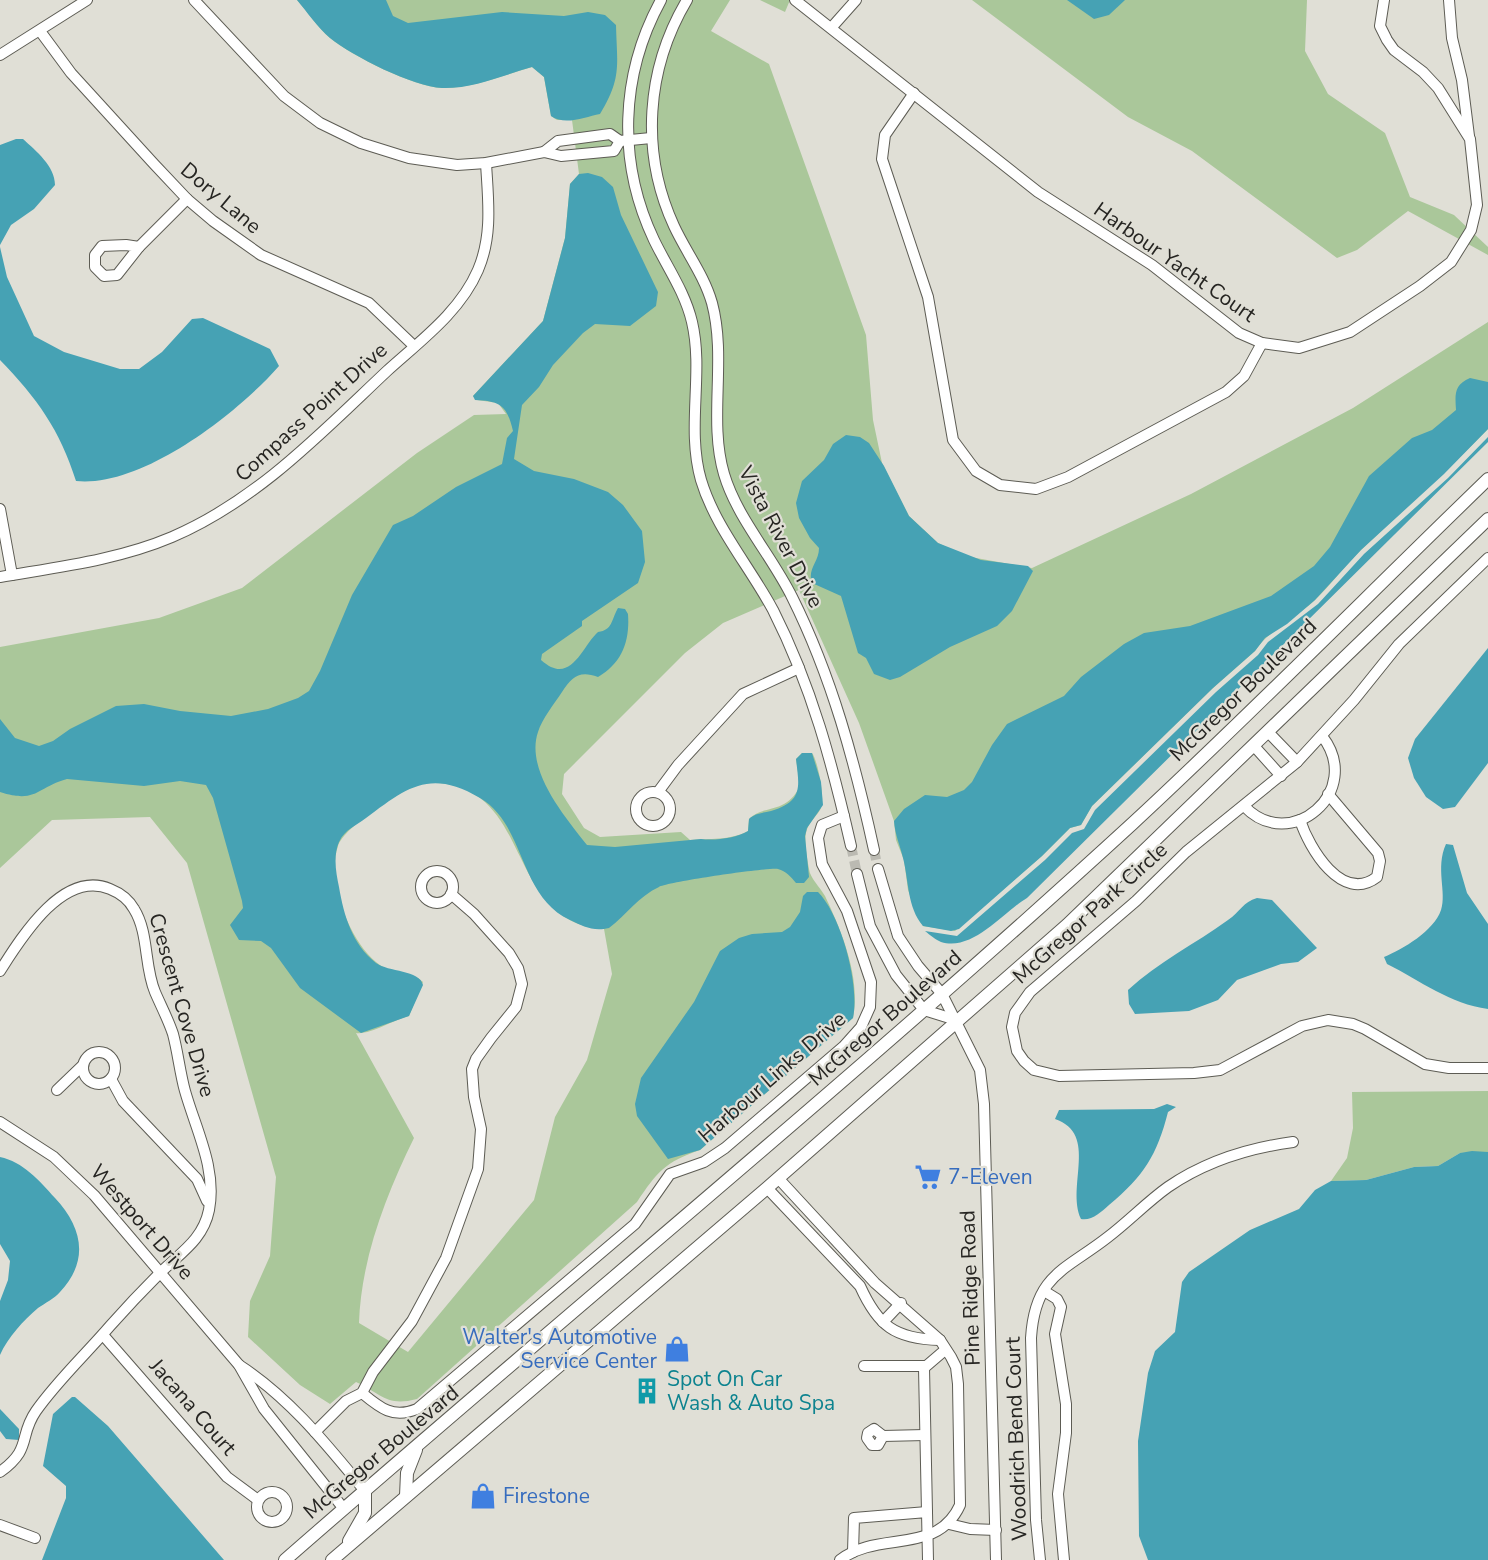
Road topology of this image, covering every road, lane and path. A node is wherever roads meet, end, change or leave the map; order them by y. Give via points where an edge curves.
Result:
1 (87, 0) edge
2 (194, 0) edge
3 (661, 0) edge
4 (687, 0) edge
5 (795, 0) edge
6 (856, 0) edge
7 (1383, 0) edge
8 (1449, 0) edge
9 (832, 27) junction
10 (40, 31) junction
11 (0, 56) edge
12 (914, 93) junction
13 (584, 138) junction
14 (651, 138) junction
15 (1470, 138) junction
16 (624, 141) junction
17 (544, 152) junction
18 (586, 154) junction
19 (486, 163) junction
20 (187, 199) junction
21 (139, 247) dead end
22 (1262, 343) junction
23 (414, 346) junction
24 (1488, 479) edge
25 (0, 509) edge
26 (1488, 519) edge
27 (1488, 558) edge
28 (12, 575) junction
29 (0, 577) edge
30 (799, 668) junction
31 (1268, 732) junction
32 (1322, 736) junction
33 (1254, 746) junction
34 (1297, 762) junction
35 (1281, 776) junction
36 (658, 792) dead end
37 (1328, 794) junction
38 (1244, 806) junction
39 (844, 816) junction
40 (1300, 820) junction
41 (851, 846) tunnel mouth
42 (874, 850) tunnel mouth
43 (878, 869) tunnel mouth
44 (857, 874) tunnel mouth
45 (451, 894) dead end
46 (0, 971) edge
47 (942, 994) junction
48 (924, 1010) junction
49 (956, 1020) junction
50 (82, 1066) junction
51 (1488, 1068) edge
52 (111, 1079) junction
53 (57, 1090) dead end
54 (0, 1122) edge
55 (1293, 1142) dead end
56 (778, 1178) junction
57 (767, 1188) junction
58 (209, 1207) junction
59 (862, 1268) junction
60 (161, 1272) junction
61 (852, 1277) junction
62 (1044, 1291) junction
63 (901, 1303) junction
64 (883, 1322) junction
65 (103, 1335) junction
66 (943, 1345) junction
67 (239, 1365) junction
68 (864, 1366) dead end
69 (925, 1366) junction
70 (362, 1393) junction
71 (315, 1432) junction
72 (925, 1435) junction
73 (882, 1436) dead end
74 (418, 1446) junction
75 (0, 1472) edge
76 (365, 1491) junction
77 (406, 1496) junction
78 (258, 1500) dead end
79 (344, 1509) junction
80 (927, 1512) junction
81 (949, 1524) junction
82 (0, 1525) edge
83 (996, 1530) junction
84 (928, 1536) junction
85 (35, 1538) dead end
86 (344, 1550) junction
87 (853, 1552) junction
88 (285, 1560) edge
89 (332, 1560) edge
90 (840, 1560) edge
91 (928, 1560) edge
92 (996, 1560) edge
93 (1040, 1560) edge
94 (1064, 1560) edge

1 - 10 street
2 - 19 street via 284,96 320,123 361,143 410,158 457,165
3 - 16 street, Vista River Drive via 638,57
4 - 14 street, Vista River Drive via 658,71
5 - 9 street, Harbour Yacht Court
6 - 9 street
7 - 15 street, Harbour Yacht Court via 1380,26 1387,40 1438,88
8 - 15 street, Harbour Yacht Court
9 - 12 street, Harbour Yacht Court
10 - 11 street
10 - 20 street, Dory Lane via 71,73
12 - 22 street, Harbour Yacht Court via 1058,206 1152,265 1239,333
12 - 22 street via 885,135 882,159 928,297 953,440 966,460 987,479 1024,490 1046,487 1068,477 1226,392 1248,370
13 - 16 street via 610,134
13 - 17 street via 558,141
13 - 18 street
14 - 16 street
14 - 42 street, Vista River Drive via 666,207 705,284 716,318 720,352 718,428 724,475 792,597 817,652 852,754
15 - 22 street, Harbour Yacht Court via 1477,205 1471,230 1451,262 1350,332 1299,348
16 - 18 street via 614,151
16 - 30 street, Vista River Drive via 645,218 680,287 692,321 696,450 701,480 714,513 773,611
17 - 18 street via 561,156
17 - 19 street
19 - 23 street, Compass Point Drive via 489,223 480,265 456,306
20 - 21 street
20 - 23 street, Dory Lane via 261,255 369,303
23 - 28 street, Compass Point Drive via 292,460 230,507 192,528 138,549 86,563
24 - 47 main road, McGregor Boulevard via 1135,822
25 - 28 street
26 - 31 main road
27 - 32 street, McGregor Park Circle via 1399,644
28 - 29 street, Compass Point Drive
30 - 36 street via 743,694
30 - 39 street, Vista River Drive via 825,735
31 - 33 main road
31 - 34 street
32 - 34 street, McGregor Park Circle
32 - 37 street via 1332,749 1336,768
33 - 35 street
33 - 49 main road via 1067,925
34 - 35 street, McGregor Park Circle
35 - 38 street, McGregor Park Circle
37 - 40 street via 1317,809
37 - 40 street via 1378,853 1377,877 1362,886 1345,883 1313,849
38 - 40 street via 1264,822 1284,824
38 - 51 street, McGregor Park Circle via 1186,852 1022,1001 1012,1027 1024,1061 1034,1070 1059,1076 1207,1072 1231,1066 1302,1026 1328,1020 1365,1029 1425,1064
39 - 41 street, Vista River Drive
39 - 70 street, Harbour Links Drive via 822,825 818,838 827,877 847,911 871,982 870,1006 854,1036 714,1156 670,1174 635,1224 417,1409 395,1414 381,1409
43 - 47 street via 898,936
44 - 48 street via 876,940 896,975
45 - 70 street via 509,953 518,968 520,996 472,1069 482,1154 457,1232 427,1297
46 - 58 street, Crescent Cove Drive via 56,899 67,892 104,886 128,900 140,924 152,982 172,1031 186,1095 202,1137
47 - 48 main road, McGregor Boulevard
47 - 49 street, Pine Ridge Road
48 - 49 street
48 - 74 main road, McGregor Boulevard
49 - 56 main road
49 - 83 street, Pine Ridge Road via 980,1070 984,1101
50 - 52 street via 84,1076 92,1083 102,1085
50 - 52 street via 92,1053 108,1055 115,1064
50 - 53 street
52 - 58 street via 123,1101 197,1179
54 - 60 street, Westport Drive via 36,1143 74,1174
55 - 62 street, Woodrich Bend Court via 1242,1151 1168,1187 1105,1240 1066,1265
56 - 57 main road
56 - 59 street
57 - 61 street
57 - 77 main road
58 - 60 street, Crescent Cove Drive via 195,1242
59 - 61 street
59 - 63 street
60 - 65 street, Crescent Cove Drive
60 - 67 street, Westport Drive
61 - 64 street
62 - 93 street, Woodrich Bend Court via 1036,1310 1032,1338
62 - 94 street via 1057,1299 1060,1307 1055,1334 1066,1404 1058,1494
63 - 64 street
63 - 66 street
64 - 66 street via 901,1335
65 - 75 street, Crescent Cove Drive via 35,1412 19,1455
65 - 78 street, Jacana Court via 227,1477
66 - 69 street
66 - 81 street via 956,1367 958,1394 960,1505
67 - 71 street, Westport Drive via 265,1381
67 - 79 street, Westport Drive via 264,1409
68 - 69 street
69 - 72 street
70 - 71 street via 346,1401
71 - 76 street, Westport Drive
72 - 73 street
72 - 80 street
74 - 76 main road, McGregor Boulevard
74 - 77 main road via 407,1473
76 - 79 main road, McGregor Boulevard
76 - 86 main road via 365,1512
77 - 86 main road
79 - 88 main road, McGregor Boulevard
80 - 84 street
80 - 87 street via 854,1518
81 - 83 street
81 - 84 street
82 - 85 street
83 - 92 street, Pine Ridge Road
84 - 87 street
84 - 91 street
86 - 89 main road
87 - 90 street

